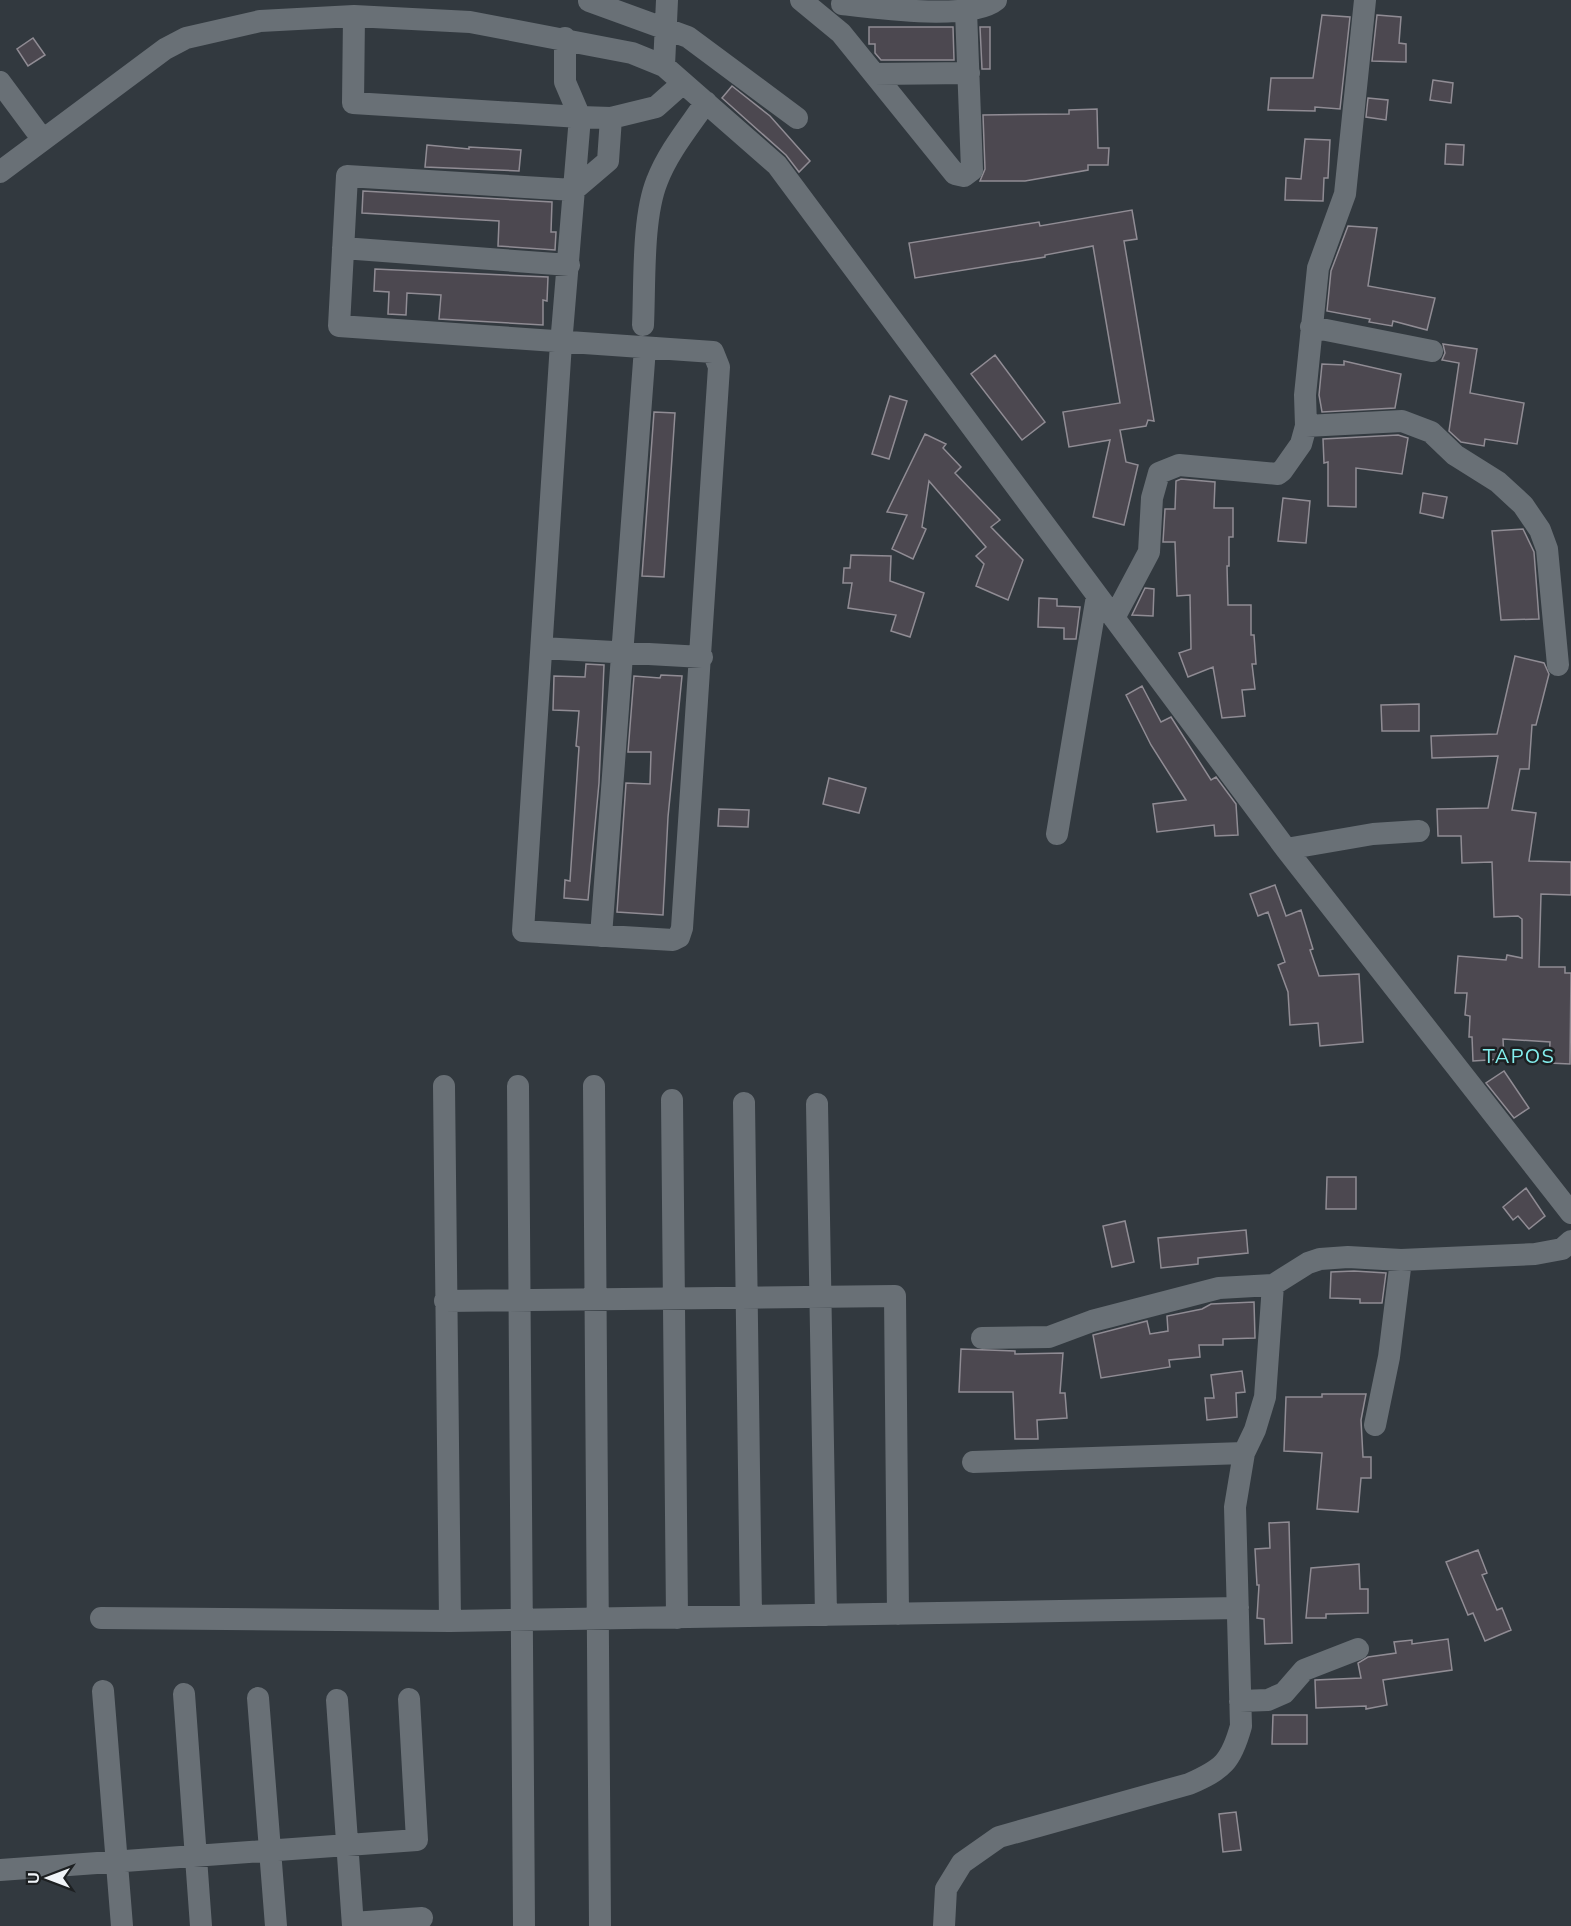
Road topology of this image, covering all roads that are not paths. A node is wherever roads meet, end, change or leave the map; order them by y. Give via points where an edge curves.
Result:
1 (667, 0) edge
2 (801, 0) edge
3 (996, 0) edge
4 (1365, 0) edge
5 (589, 1) edge
6 (842, 2) edge
7 (328, 8) edge
8 (966, 11) junction
9 (354, 16) junction
10 (664, 29) junction
11 (841, 33) junction
12 (565, 38) junction
13 (664, 66) junction
14 (969, 73) junction
15 (874, 74) junction
16 (0, 82) edge
17 (683, 83) junction
18 (705, 102) junction
19 (580, 117) junction
20 (611, 118) junction
21 (797, 118) dead end
22 (43, 140) junction
23 (0, 172) edge
24 (574, 190) junction
25 (343, 248) junction
26 (569, 264) junction
27 (643, 325) dead end
28 (1311, 327) junction
29 (561, 344) junction
30 (645, 348) junction
31 (1432, 351) dead end
32 (1306, 426) junction
33 (1097, 596) junction
34 (1113, 618) junction
35 (542, 648) junction
36 (624, 653) junction
37 (702, 657) junction
38 (1558, 664) dead end
39 (1419, 831) dead end
40 (1058, 834) dead end
41 (1286, 849) junction
42 (601, 936) junction
43 (444, 1086) dead end
44 (518, 1086) dead end
45 (594, 1086) dead end
46 (672, 1100) dead end
47 (744, 1103) dead end
48 (817, 1104) dead end
49 (1571, 1213) edge
50 (1571, 1241) edge
51 (1401, 1260) junction
52 (1274, 1285) junction
53 (820, 1297) junction
54 (676, 1298) junction
55 (747, 1298) junction
56 (596, 1299) junction
57 (520, 1300) junction
58 (444, 1301) junction
59 (982, 1338) dead end
60 (1375, 1425) dead end
61 (1244, 1454) junction
62 (973, 1462) dead end
63 (1238, 1608) junction
64 (898, 1614) junction
65 (826, 1615) junction
66 (752, 1616) junction
67 (101, 1618) dead end
68 (677, 1618) junction
69 (598, 1619) junction
70 (522, 1620) junction
71 (450, 1621) junction
72 (1358, 1649) dead end
73 (103, 1691) dead end
74 (184, 1694) dead end
75 (258, 1698) dead end
76 (409, 1699) dead end
77 (337, 1700) dead end
78 (1240, 1701) junction
79 (348, 1845) junction
80 (270, 1851) junction
81 (196, 1856) junction
82 (116, 1862) junction
83 (0, 1870) edge
84 (422, 1918) dead end
85 (353, 1925) edge
86 (122, 1926) edge
87 (201, 1926) edge
88 (276, 1926) edge
89 (524, 1926) edge
90 (600, 1926) edge
91 (944, 1926) edge

1 - 10 street
2 - 11 street
3 - 8 street via 987,7
4 - 28 street via 1345,194 1317,268
5 - 10 street
6 - 8 street via 879,9
6 - 11 street
7 - 9 street
7 - 22 street via 186,38 136,69
8 - 14 street
9 - 12 street via 470,22
9 - 19 street via 353,103
10 - 13 street
10 - 21 street via 688,37
11 - 15 street
12 - 13 street via 632,53
12 - 19 street via 565,82
13 - 17 street
14 - 15 street
14 - 15 street via 972,170 964,176 955,174
16 - 22 street
17 - 18 street
17 - 20 street via 656,107
18 - 27 street via 665,163 656,184 648,224
18 - 33 street via 777,165
19 - 20 street
19 - 24 street
20 - 24 street via 608,161
22 - 23 street
24 - 25 street via 347,176
24 - 26 street
25 - 26 street
25 - 29 street via 339,326
26 - 29 street
28 - 31 street
28 - 32 street
29 - 30 street
29 - 35 street
30 - 36 street
30 - 37 street via 713,352 719,367
32 - 34 street via 1301,444 1278,474 1179,465 1160,473 1152,498 1149,552
32 - 38 street via 1402,421 1431,432 1455,455 1498,482 1523,505 1547,549
33 - 34 street
33 - 40 street
34 - 41 street
35 - 36 street
35 - 42 street via 523,931
36 - 37 street
36 - 42 street
37 - 42 street via 679,937 673,940
39 - 41 street via 1373,834
41 - 49 street
43 - 58 street
44 - 57 street
45 - 56 street
46 - 54 street
47 - 55 street
48 - 53 street
50 - 51 street via 1562,1249 1535,1254
51 - 52 street via 1320,1259
51 - 60 street via 1389,1357
52 - 59 street via 1219,1288 1092,1321 1049,1337
52 - 61 street via 1265,1397
53 - 55 street
53 - 64 street via 895,1296
53 - 65 street
54 - 55 street
54 - 56 street
54 - 68 street
55 - 66 street
56 - 57 street
56 - 69 street
57 - 58 street
57 - 70 street
58 - 71 street
61 - 62 street
61 - 63 street via 1235,1507
63 - 64 street
63 - 78 street
64 - 65 street
65 - 66 street
66 - 68 street
67 - 71 street
68 - 69 street
69 - 70 street
69 - 90 street
70 - 71 street
70 - 89 street
72 - 78 street via 1304,1670 1284,1693 1268,1700
73 - 82 street
74 - 81 street
75 - 80 street
76 - 79 street via 417,1840
77 - 79 street
78 - 91 street via 1234,1751 1218,1771 1189,1784 999,1837 962,1863 946,1889
79 - 80 street
79 - 85 street
80 - 81 street
80 - 88 street
81 - 82 street
81 - 87 street
82 - 83 street
82 - 86 street
84 - 85 street

